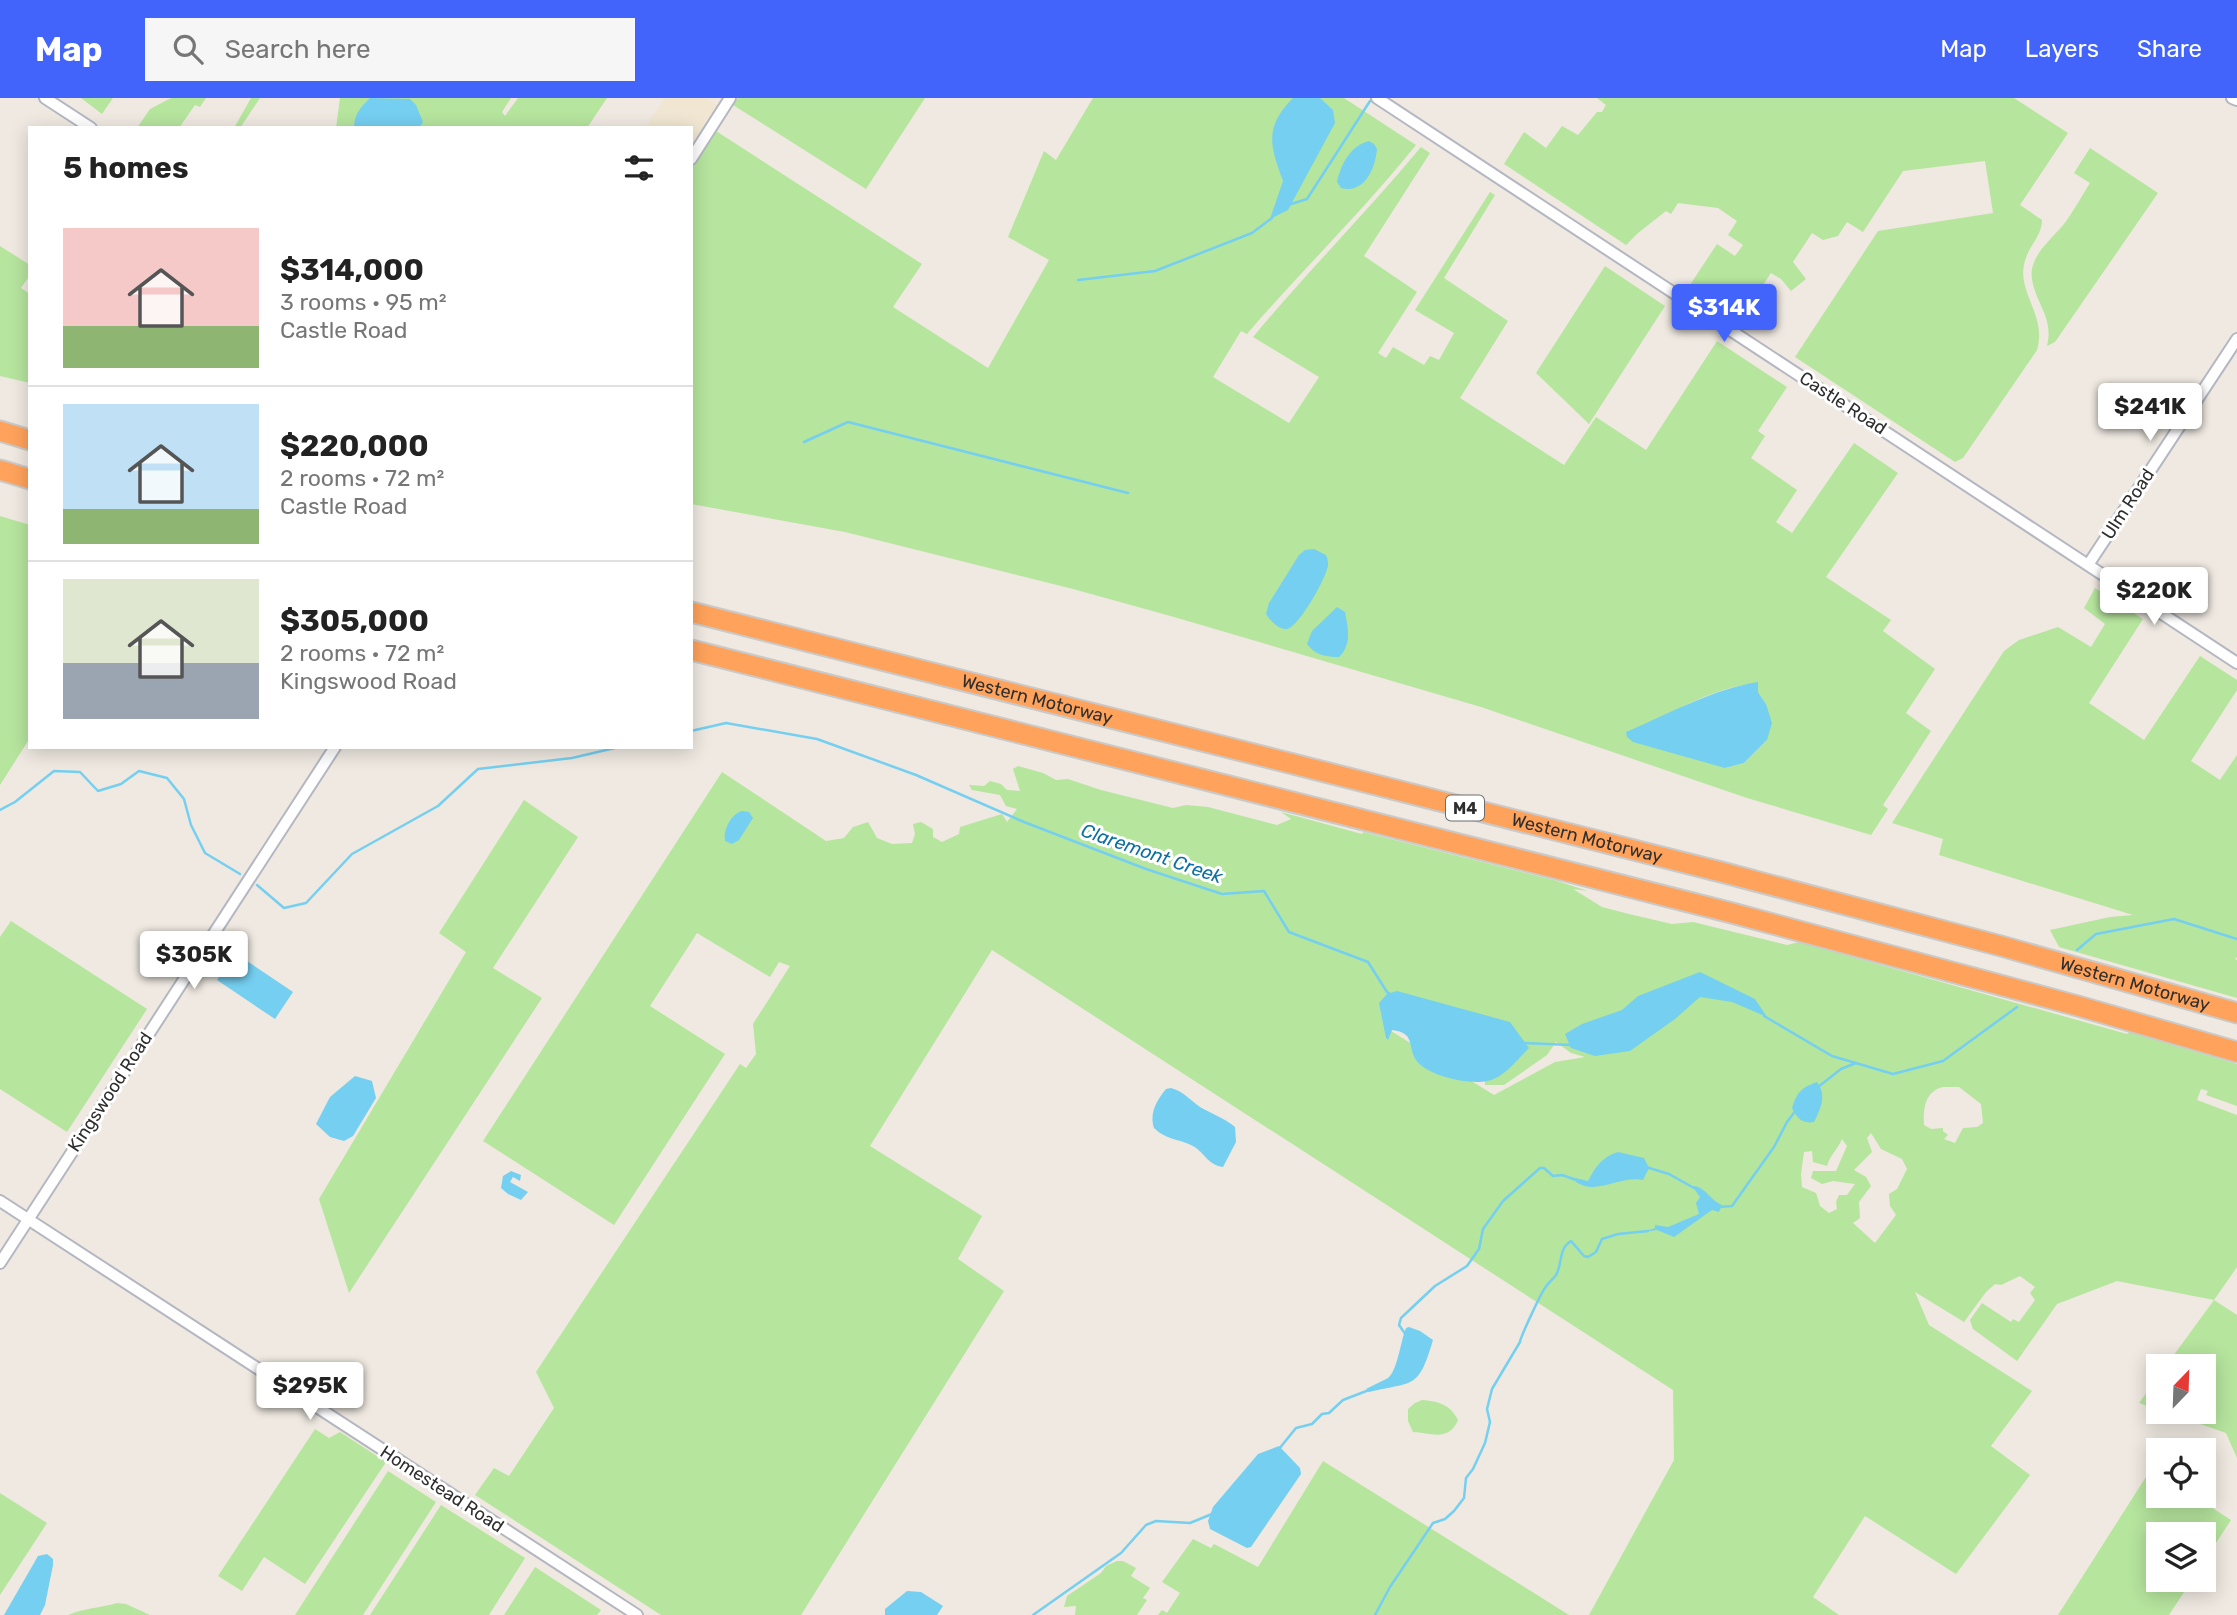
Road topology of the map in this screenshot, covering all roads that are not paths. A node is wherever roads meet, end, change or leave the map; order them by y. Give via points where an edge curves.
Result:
1 (45, 98) edge
2 (730, 98) edge
3 (1377, 98) edge
4 (88, 126) edge
5 (693, 156) edge
6 (2237, 339) edge
7 (0, 431) edge
8 (28, 439) edge
9 (0, 470) edge
10 (28, 478) edge
11 (2088, 565) junction
12 (693, 613) edge
13 (693, 651) edge
14 (2237, 663) edge
15 (334, 749) edge
16 (2237, 1013) edge
17 (2237, 1052) edge
18 (0, 1201) edge
19 (28, 1219) junction
20 (0, 1263) edge
21 (637, 1615) edge

1 - 4 street
2 - 5 street
3 - 11 street, Castle Road
6 - 11 street, Ulm Road
7 - 8 highway
9 - 10 highway
11 - 14 street, Castle Road
12 - 16 highway, Western Motorway / M4 via 1725,873
13 - 17 highway, Western Motorway / M4 via 1719,909
15 - 19 street, Kingswood Road
18 - 19 street, Homestead Road
19 - 20 street, Kingswood Road
19 - 21 street, Homestead Road

